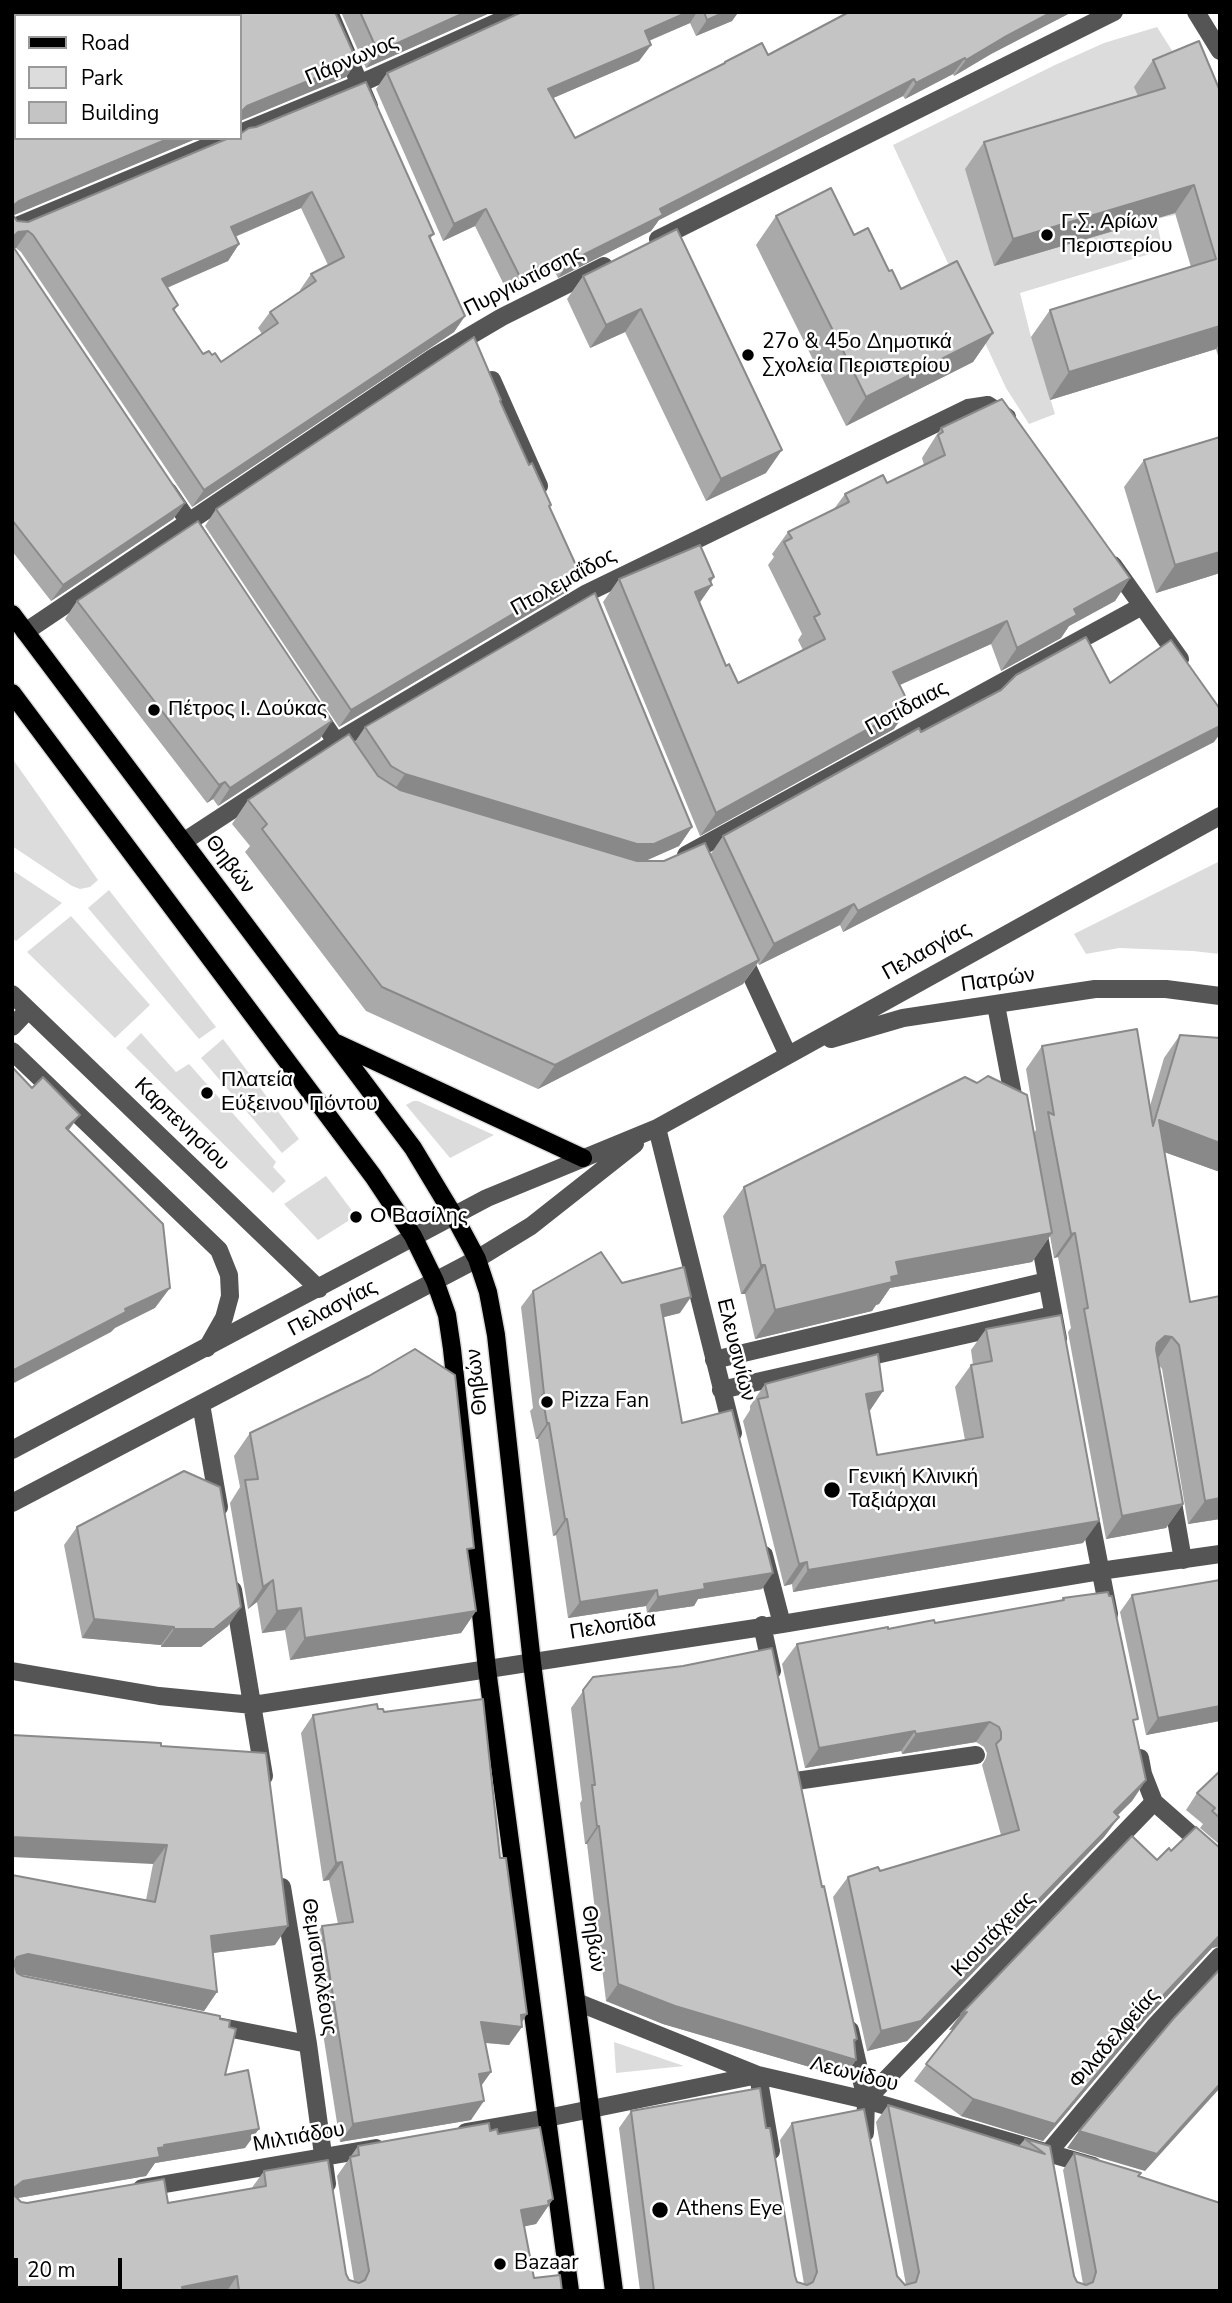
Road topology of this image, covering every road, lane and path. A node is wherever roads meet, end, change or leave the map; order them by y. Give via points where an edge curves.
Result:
1 (329, 12) edge
2 (520, 12) edge
3 (1115, 12) edge
4 (1196, 12) edge
5 (1220, 51) edge
6 (359, 84) junction
7 (376, 121) edge
8 (242, 132) edge
9 (223, 140) edge
10 (12, 228) edge
11 (639, 248) edge
12 (614, 261) edge
13 (474, 340) junction
14 (1021, 432) edge
15 (158, 477) edge
16 (548, 506) edge
17 (189, 523) junction
18 (1104, 551) edge
19 (212, 557) edge
20 (1142, 606) junction
21 (12, 614) edge
22 (25, 632) junction
23 (1189, 670) edge
24 (12, 693) edge
25 (305, 696) edge
26 (336, 742) junction
27 (356, 772) edge
28 (1220, 816) edge
29 (183, 842) junction
30 (668, 863) edge
31 (735, 940) edge
32 (12, 994) edge
33 (1220, 996) edge
34 (996, 1005) junction
35 (28, 1010) junction
36 (12, 1027) edge
37 (332, 1041) junction
38 (12, 1051) edge
39 (788, 1055) junction
40 (1018, 1123) edge
41 (657, 1128) junction
42 (583, 1158) junction
43 (1033, 1202) edge
44 (454, 1216) junction
45 (413, 1236) junction
46 (477, 1259) junction
47 (435, 1280) junction
48 (1047, 1281) junction
49 (319, 1289) junction
50 (1054, 1315) junction
51 (207, 1348) junction
52 (1061, 1356) edge
53 (714, 1360) junction
54 (721, 1390) junction
55 (201, 1404) junction
56 (12, 1450) edge
57 (738, 1455) edge
58 (1169, 1479) edge
59 (1085, 1490) edge
60 (12, 1503) edge
61 (222, 1527) edge
62 (758, 1533) edge
63 (1220, 1554) edge
64 (1183, 1560) junction
65 (229, 1568) edge
66 (1100, 1571) junction
67 (782, 1624) junction
68 (762, 1625) junction
69 (1112, 1625) edge
70 (532, 1663) junction
71 (487, 1669) junction
72 (12, 1671) edge
73 (777, 1690) edge
74 (253, 1705) junction
75 (1138, 1747) edge
76 (976, 1755) dead end
77 (796, 1781) edge
78 (266, 1786) edge
79 (1154, 1802) junction
80 (1220, 1860) edge
81 (279, 1868) edge
82 (1220, 1956) edge
83 (578, 2002) junction
84 (845, 2007) edge
85 (200, 2022) edge
86 (308, 2044) junction
87 (758, 2075) junction
88 (866, 2100) junction
89 (592, 2108) junction
90 (547, 2118) junction
91 (454, 2134) edge
92 (388, 2146) edge
93 (869, 2151) edge
94 (1048, 2153) junction
95 (322, 2157) junction
96 (774, 2169) edge
97 (1114, 2173) edge
98 (1052, 2178) edge
99 (120, 2192) edge
100 (329, 2197) edge
101 (570, 2291) edge
102 (614, 2291) edge

1 - 6 street
2 - 6 street, Πάρνωνος
3 - 11 street
4 - 5 street
6 - 7 street
6 - 8 street, Πάρνωνος
9 - 10 street
12 - 13 street, Πυργιωτίσσης
13 - 16 street
13 - 17 street, Πυργιωτίσσης
14 - 26 street, Πτολεμαΐδος via 988,405 968,408 926,427 587,593
15 - 17 street
17 - 19 street
17 - 22 street, Πυργιωτίσσης
18 - 20 street
20 - 23 street
20 - 30 street, Ποτίδαιας
21 - 22 main road, Θηβών
22 - 29 main road, Θηβών
24 - 45 main road, Θηβών
25 - 26 street
26 - 27 street
26 - 29 street, Πτολεμαΐδος
28 - 39 street, Πελασγίας
29 - 37 main road, Θηβών
31 - 39 street
32 - 35 street, Καρπενησίου
33 - 34 street, Πατρών via 1167,989 1095,989
34 - 39 street, Πατρών via 903,1018
34 - 40 street
35 - 36 street
35 - 49 street, Καρπενησίου
37 - 42 main road
37 - 44 main road, Θηβών via 413,1148
38 - 51 street via 219,1250 229,1275 230,1296
39 - 41 street, Πελασγίας
41 - 42 street, Πελασγίας
41 - 46 street, Πελασγίας via 531,1226
41 - 53 street, Ελευσινίων
42 - 44 street, Πελασγίας
43 - 48 street
44 - 45 street, Πελασγίας
44 - 46 main road, Θηβών
45 - 47 main road, Θηβών
45 - 49 street, Πελασγίας
46 - 47 street, Πελασγίας
46 - 70 main road, Θηβών via 496,1335
47 - 55 street, Πελασγίας
47 - 71 main road, Θηβών via 452,1349
48 - 50 street
48 - 53 street
49 - 51 street, Πελασγίας
50 - 52 street
50 - 54 street
51 - 56 street, Πελασγίας
53 - 54 street, Ελευσινίων
54 - 57 street, Ελευσινίων
55 - 60 street, Πελασγίας
55 - 61 street
58 - 64 street
59 - 66 street
62 - 67 street
63 - 64 street, Πελοπίδα
64 - 66 street, Πελοπίδα
65 - 74 street
66 - 67 street, Πελοπίδα
66 - 69 street
67 - 68 street, Πελοπίδα
68 - 70 street, Πελοπίδα
68 - 73 street
70 - 71 street, Πελοπίδα
70 - 83 main road, Θηβών
71 - 74 street, Πελοπίδα
71 - 90 main road, Θηβών
72 - 74 street, Πελοπίδα via 159,1696
74 - 78 street
75 - 79 street
76 - 77 street
79 - 80 street
79 - 88 street, Κιουτάχειας
81 - 86 street, Θεμιστοκλέους
82 - 94 street, Φιλαδελφείας
83 - 87 street, Λεωνίδου
83 - 89 main road, Θηβών
84 - 88 street
85 - 86 street
86 - 95 street, Θεμιστοκλέους
87 - 88 street, Λεωνίδου
87 - 89 street
87 - 96 street
88 - 93 street via 864,2126
88 - 94 street, Λεωνίδου
89 - 90 street
89 - 102 main road, Θηβών
90 - 91 street
90 - 101 main road, Θηβών
92 - 95 street, Μιλτιάδου
94 - 97 street, Λεωνίδου
94 - 98 street
95 - 99 street, Μιλτιάδου
95 - 100 street, Θεμιστοκλέους

